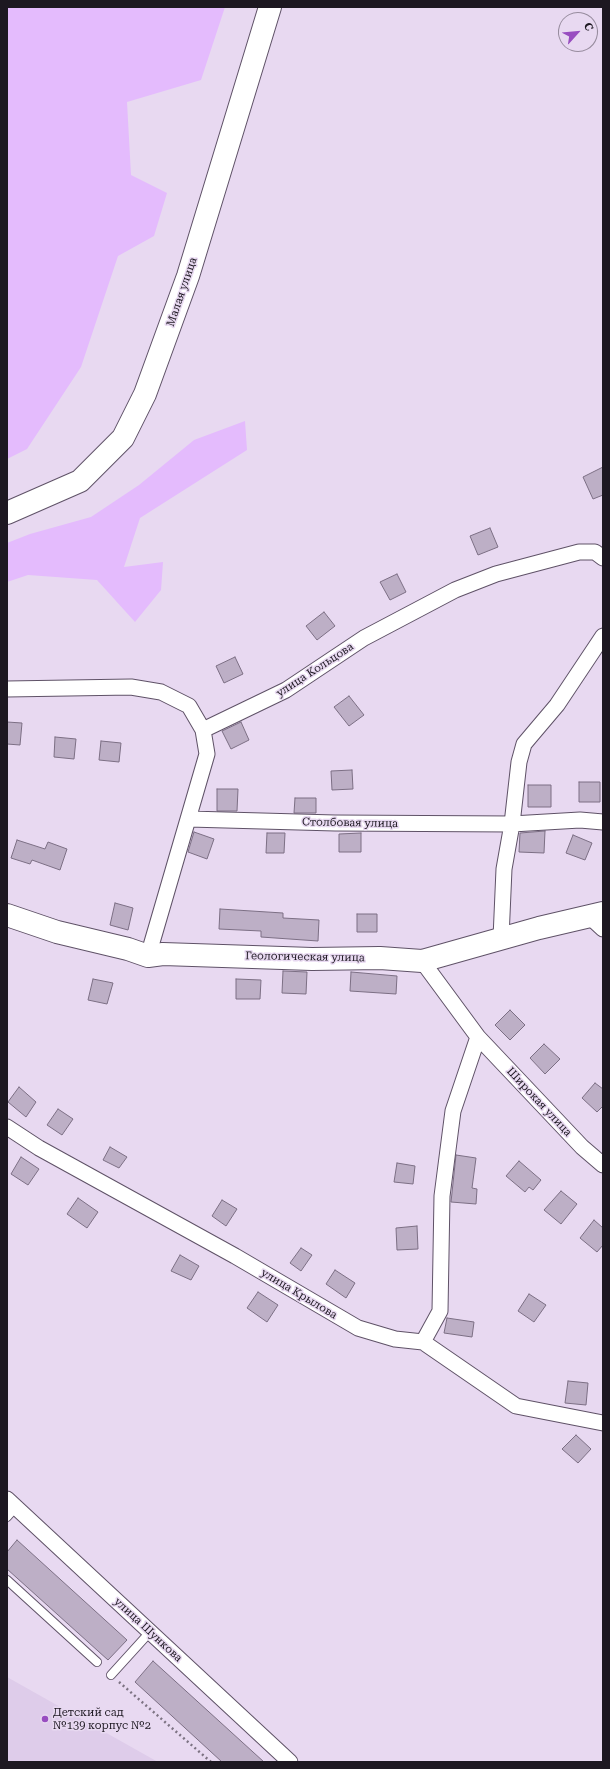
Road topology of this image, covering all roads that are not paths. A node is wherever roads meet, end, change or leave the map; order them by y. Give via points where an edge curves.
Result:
1 (270, 7) edge
2 (7, 513) edge
3 (603, 558) edge
4 (603, 636) edge
5 (7, 689) edge
6 (203, 730) junction
7 (189, 820) junction
8 (603, 822) edge
9 (512, 824) junction
10 (7, 915) edge
11 (598, 919) edge
12 (500, 938) junction
13 (148, 956) junction
14 (422, 961) junction
15 (478, 1037) junction
16 (7, 1127) edge
17 (603, 1164) edge
18 (423, 1342) junction
19 (603, 1423) edge
20 (10, 1508) edge
21 (7, 1580) edge
22 (150, 1632) junction
23 (97, 1662) dead end
24 (111, 1675) road end
25 (285, 1761) edge

1 - 2 street, Малая улица via 188,276 145,394 123,438 80,481
3 - 6 street, улица Кольцова via 595,552 579,552 496,574 455,590 364,638 286,690
4 - 9 street via 557,705 524,744 519,762
5 - 6 street via 131,688 161,692 189,706
6 - 7 street via 207,754
7 - 9 street, Столбовая улица
7 - 13 street
8 - 9 street, Столбовая улица via 580,820
9 - 12 street via 504,869
10 - 13 street, Геологическая улица via 57,932
11 - 12 street, Геологическая улица
12 - 14 street, Геологическая улица
13 - 14 street, Геологическая улица via 163,954
14 - 15 street, Широкая улица
15 - 17 street, Широкая улица via 582,1147
15 - 18 street via 453,1110 442,1196 440,1311
16 - 18 street, улица Крылова via 38,1148 235,1256 358,1328 395,1340
18 - 19 street via 516,1406
20 - 22 street, улица Шункова
21 - 23 lane
22 - 24 lane
22 - 25 street, улица Шункова

